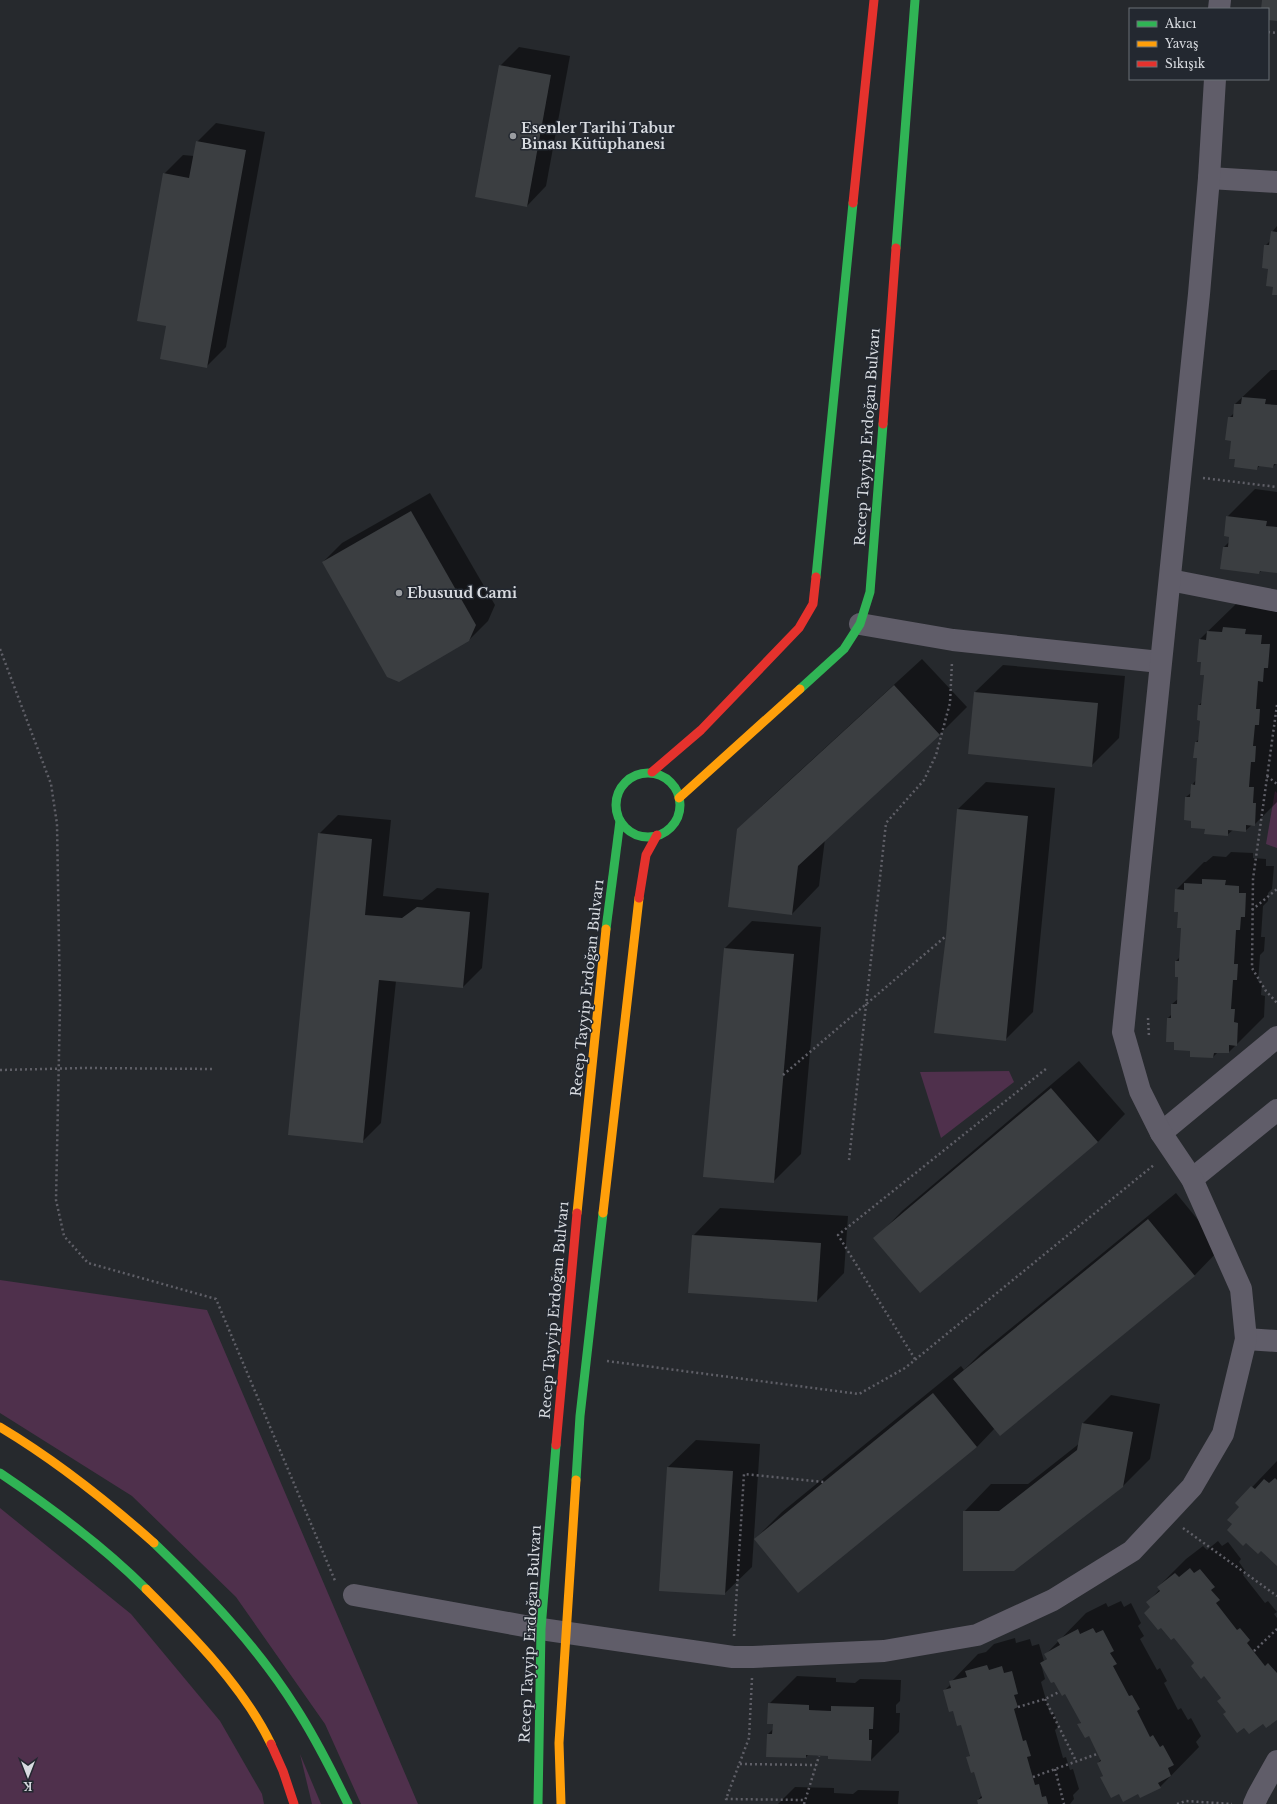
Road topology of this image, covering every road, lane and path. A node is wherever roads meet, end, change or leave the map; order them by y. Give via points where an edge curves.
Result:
1 (874, 0) edge
2 (915, 0) edge
3 (1215, 80) edge
4 (1209, 178) junction
5 (1277, 182) edge
6 (1180, 475) junction
7 (1277, 487) edge
8 (1170, 580) junction
9 (1277, 601) edge
10 (860, 624) junction
11 (953, 640) junction
12 (0, 649) edge
13 (1160, 662) junction
14 (1277, 705) edge
15 (652, 772) junction
16 (1267, 776) junction
17 (1277, 784) edge
18 (679, 798) junction
19 (620, 821) junction
20 (657, 835) junction
21 (1277, 889) edge
22 (1252, 910) junction
23 (946, 936) dead end
24 (1277, 1003) edge
25 (866, 1004) junction
26 (1148, 1010) dead end
27 (1277, 1037) edge
28 (1149, 1039) dead end
29 (1047, 1068) dead end
30 (59, 1069) junction
31 (213, 1069) dead end
32 (0, 1070) edge
33 (783, 1075) dead end
34 (1277, 1110) edge
35 (1167, 1141) junction
36 (849, 1160) dead end
37 (1192, 1179) junction
38 (1246, 1339) junction
39 (1277, 1340) edge
40 (586, 1358) junction
41 (915, 1359) junction
42 (0, 1427) edge
43 (0, 1473) edge
44 (824, 1482) dead end
45 (1166, 1516) junction
46 (346, 1591) joint
47 (1277, 1596) edge
48 (541, 1629) junction
49 (1277, 1629) edge
50 (566, 1632) junction
51 (1254, 1651) dead end
52 (743, 1657) junction
53 (1059, 1692) dead end
54 (1045, 1699) junction
55 (1018, 1708) dead end
56 (1097, 1754) dead end
57 (819, 1756) dead end
58 (1076, 1761) junction
59 (1277, 1761) edge
60 (740, 1764) junction
61 (816, 1765) junction
62 (1055, 1769) junction
63 (1033, 1777) dead end
64 (805, 1800) junction
65 (294, 1804) edge
66 (348, 1804) edge
67 (538, 1804) edge
68 (562, 1804) edge
69 (804, 1804) edge
70 (1064, 1804) edge
71 (1177, 1804) edge
72 (1232, 1804) edge
73 (1254, 1804) edge

1 - 15 main road via 813,604 799,628 701,730
2 - 10 main road, Recep Tayyip Erdoğan Bulvarı via 870,592
3 - 4 street
4 - 5 street
4 - 6 street
6 - 7 path
6 - 8 street
8 - 9 street
8 - 13 street
10 - 11 street
10 - 18 main road, Recep Tayyip Erdoğan Bulvarı via 844,649
11 - 13 street
11 - 25 path via 950,704 936,755 924,780 886,823
12 - 30 path via 51,784 58,824
13 - 35 street via 1123,1032 1140,1091
14 - 16 path
15 - 18 main road via 664,777 674,786
15 - 19 main road via 640,773 629,778 620,787 616,798 616,810
16 - 17 path
16 - 22 path via 1253,879
18 - 20 main road via 679,812 674,824
19 - 20 main road via 628,830 639,836
19 - 48 main road, Recep Tayyip Erdoğan Bulvarı via 610,891 563,1355
20 - 40 main road via 646,855 641,877
21 - 22 path
22 - 24 path via 1252,968
23 - 25 path
25 - 33 path
25 - 36 path
26 - 28 path
27 - 35 street
29 - 41 path via 838,1235
30 - 31 path
30 - 32 path
30 - 46 path via 56,1200 64,1236 88,1263 216,1299
34 - 37 street
35 - 37 street
35 - 41 path
37 - 38 street via 1241,1289
38 - 39 street
38 - 45 street via 1223,1434 1192,1488
40 - 41 path via 859,1394
40 - 50 main road
42 - 66 main road via 98,1495 151,1540 204,1591 248,1641 283,1687 315,1738
43 - 65 main road via 38,1497 114,1559 192,1636 240,1693 268,1738 285,1774
44 - 52 path via 744,1474
45 - 47 path
45 - 52 street via 1132,1551 1059,1596 977,1634 884,1651
46 - 48 street
48 - 50 street
48 - 67 main road, Recep Tayyip Erdoğan Bulvarı
49 - 51 path
50 - 52 street
50 - 68 main road via 559,1743
52 - 60 path via 749,1738
53 - 54 path
54 - 55 path
54 - 58 path
56 - 58 path
57 - 61 path
58 - 62 path
59 - 73 street
60 - 61 path
60 - 64 path via 726,1799
61 - 64 path
62 - 63 path
62 - 70 path
64 - 69 path
71 - 72 path via 1186,1801

